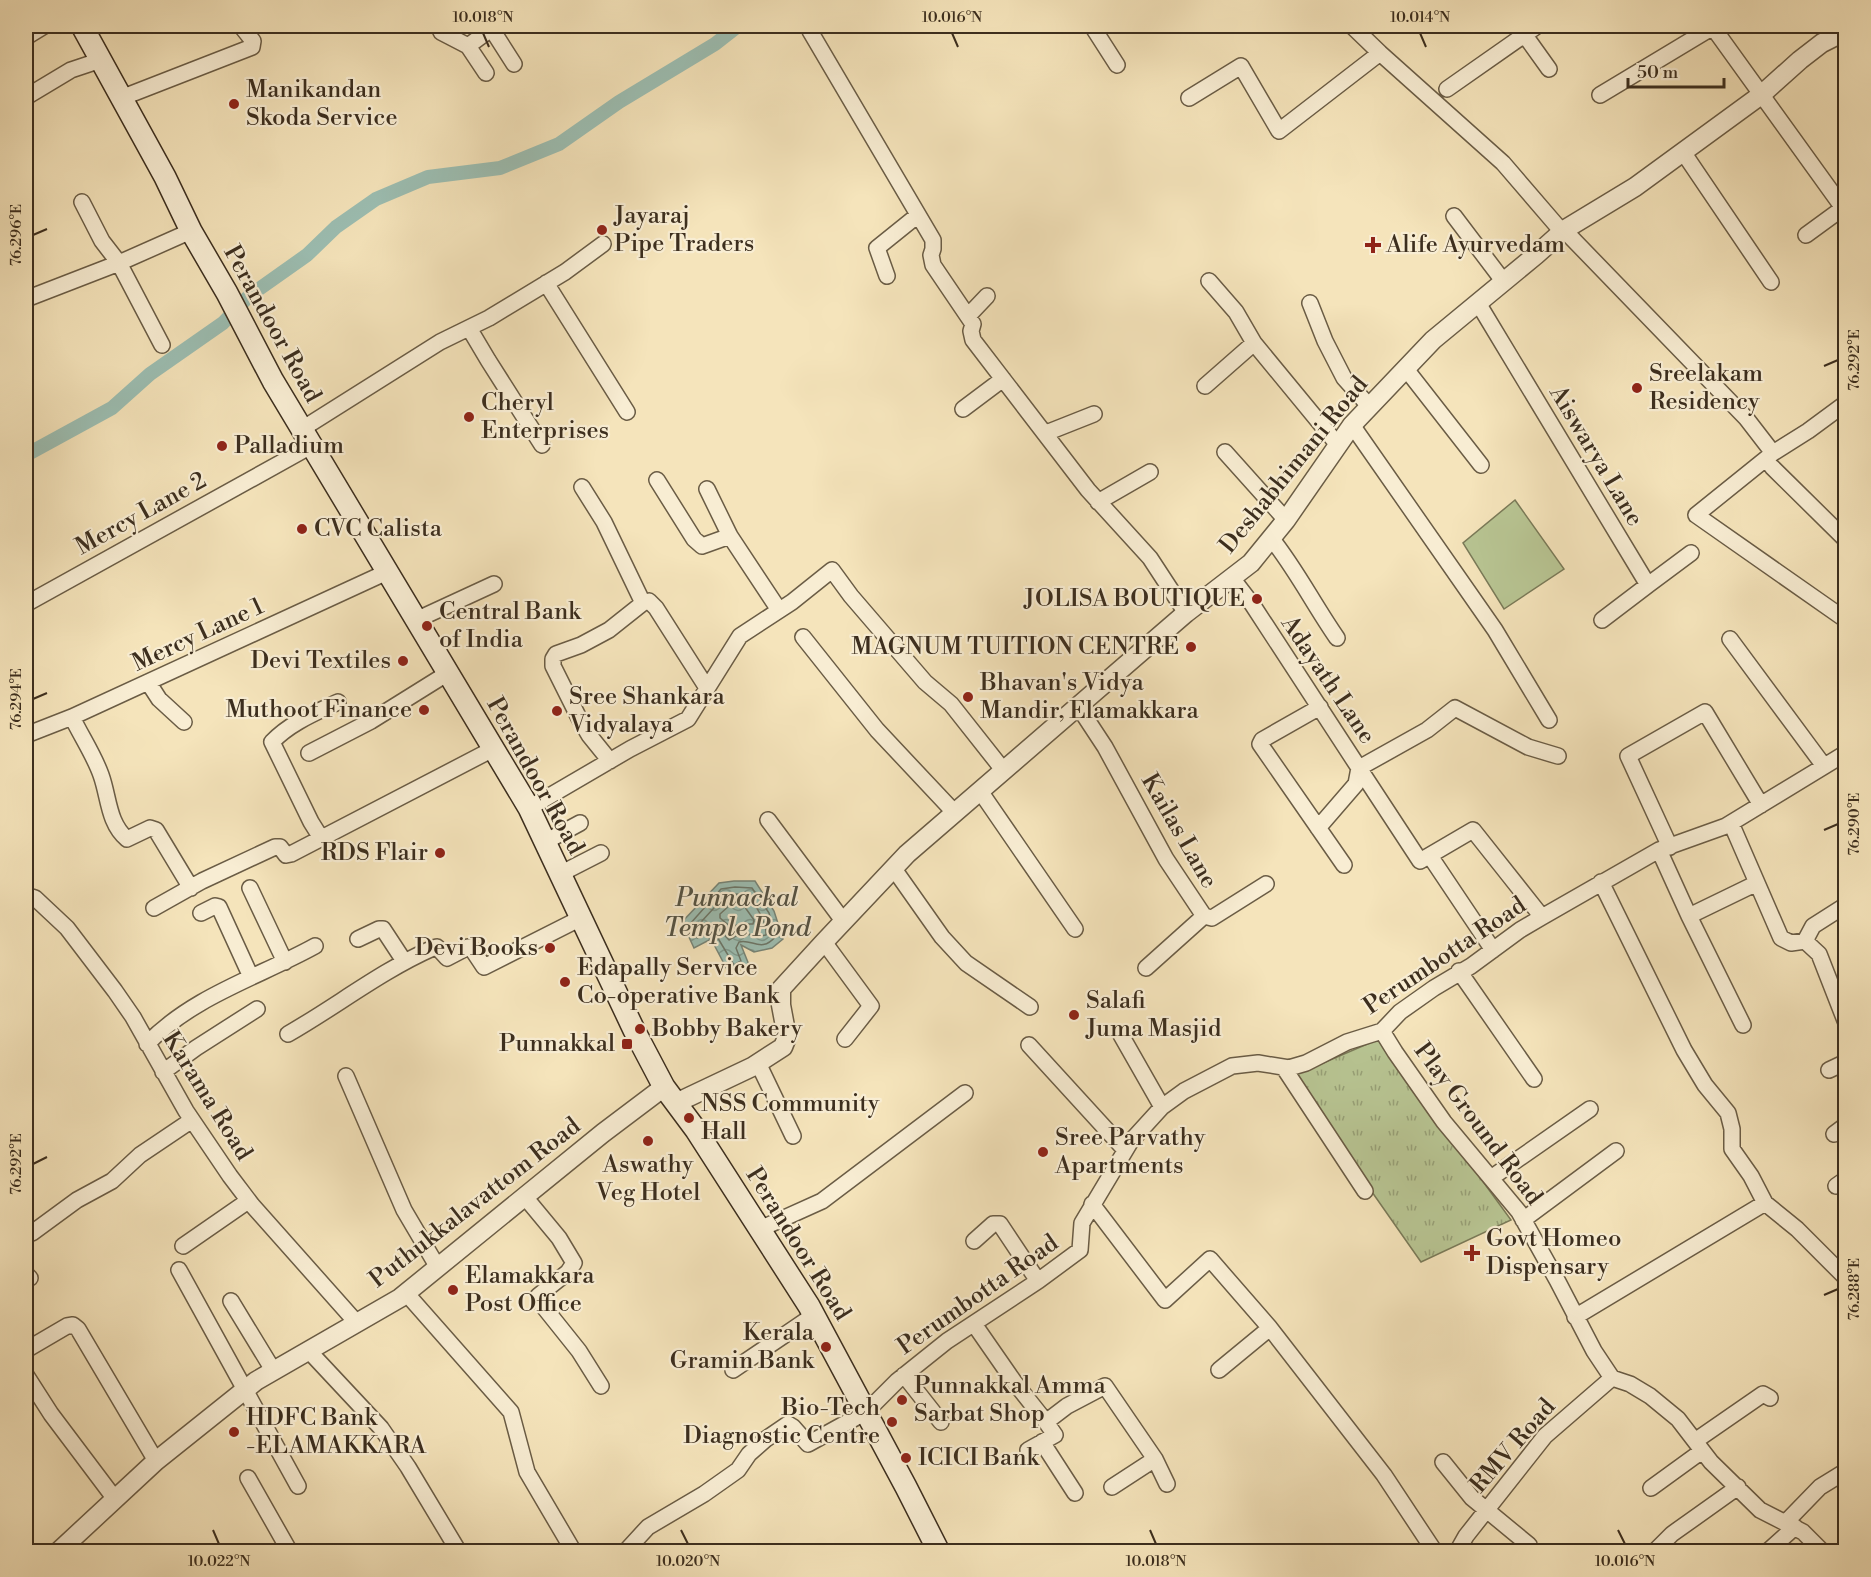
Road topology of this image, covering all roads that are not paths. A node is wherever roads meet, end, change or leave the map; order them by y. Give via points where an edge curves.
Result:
1 (44, 26) edge
2 (82, 26) edge
3 (241, 26) edge
4 (1092, 26) edge
5 (1352, 26) edge
6 (1713, 26) edge
7 (493, 27) edge
8 (440, 29) edge
9 (1531, 30) edge
10 (1845, 31) edge
11 (810, 32) dead end
12 (26, 37) edge
13 (468, 46) junction
14 (1380, 53) junction
15 (101, 60) junction
16 (514, 64) dead end
17 (1117, 65) dead end
18 (1549, 69) dead end
19 (486, 73) dead end
20 (1447, 89) dead end
21 (1600, 94) dead end
22 (1761, 96) junction
23 (26, 97) edge
24 (122, 98) junction
25 (1189, 98) dead end
26 (1683, 152) junction
27 (82, 202) dead end
28 (1844, 210) edge
29 (918, 215) junction
30 (1454, 216) dead end
31 (1564, 230) junction
32 (191, 231) junction
33 (1806, 235) dead end
34 (603, 244) dead end
35 (119, 263) junction
36 (887, 276) dead end
37 (1209, 280) dead end
38 (1504, 282) junction
39 (1770, 282) dead end
40 (546, 283) junction
41 (987, 296) dead end
42 (26, 299) edge
43 (1310, 303) dead end
44 (1478, 303) junction
45 (968, 316) junction
46 (469, 328) junction
47 (1254, 343) junction
48 (162, 345) dead end
49 (1406, 369) junction
50 (1003, 379) junction
51 (1205, 386) dead end
52 (1845, 403) edge
53 (1370, 406) junction
54 (963, 409) dead end
55 (627, 412) dead end
56 (1094, 414) dead end
57 (1352, 425) junction
58 (1046, 434) junction
59 (306, 438) junction
60 (542, 445) dead end
61 (1338, 445) junction
62 (1226, 452) dead end
63 (1772, 460) junction
64 (1480, 465) dead end
65 (1150, 472) dead end
66 (657, 480) dead end
67 (582, 487) dead end
68 (706, 489) dead end
69 (1098, 502) junction
70 (1286, 520) junction
71 (730, 536) junction
72 (1271, 537) junction
73 (1845, 540) edge
74 (1691, 553) dead end
75 (387, 572) junction
76 (1232, 578) junction
77 (494, 585) dead end
78 (1648, 585) junction
79 (643, 603) junction
80 (26, 604) edge
81 (779, 610) junction
82 (1186, 613) junction
83 (416, 620) junction
84 (1602, 620) dead end
85 (1845, 620) edge
86 (803, 636) dead end
87 (1337, 638) dead end
88 (1730, 639) dead end
89 (448, 673) junction
90 (148, 682) junction
91 (707, 688) junction
92 (338, 702) dead end
93 (1078, 706) junction
94 (1320, 707) junction
95 (72, 717) junction
96 (1549, 720) dead end
97 (184, 722) dead end
98 (26, 735) edge
99 (493, 749) junction
100 (309, 753) dead end
101 (1845, 753) edge
102 (1558, 756) dead end
103 (610, 761) junction
104 (1824, 766) junction
105 (1359, 768) junction
106 (1004, 771) junction
107 (980, 791) junction
108 (1761, 805) junction
109 (529, 808) junction
110 (955, 813) junction
111 (768, 820) dead end
112 (580, 823) dead end
113 (1731, 823) junction
114 (1318, 828) junction
115 (321, 838) junction
116 (545, 842) junction
117 (1665, 848) junction
118 (601, 854) dead end
119 (1430, 856) junction
120 (1344, 865) dead end
121 (894, 868) junction
122 (560, 874) junction
123 (1601, 882) junction
124 (1757, 883) junction
125 (1266, 884) dead end
126 (191, 888) junction
127 (250, 888) dead end
128 (27, 896) edge
129 (1845, 905) edge
130 (154, 908) dead end
131 (201, 913) dead end
132 (1204, 916) junction
133 (1689, 916) junction
134 (1542, 917) junction
135 (581, 918) junction
136 (844, 922) junction
137 (1075, 929) dead end
138 (358, 939) dead end
139 (1806, 941) junction
140 (824, 942) junction
141 (315, 946) dead end
142 (1493, 950) junction
143 (404, 961) junction
144 (285, 962) junction
145 (1146, 968) dead end
146 (1459, 971) junction
147 (251, 977) junction
148 (1840, 989) edge
149 (1030, 1007) dead end
150 (257, 1009) dead end
151 (1845, 1023) edge
152 (1743, 1025) dead end
153 (1382, 1031) junction
154 (288, 1034) dead end
155 (1121, 1035) dead end
156 (845, 1039) dead end
157 (147, 1044) junction
158 (1029, 1045) dead end
159 (1845, 1062) edge
160 (759, 1063) junction
161 (1284, 1068) junction
162 (1829, 1071) dead end
163 (163, 1072) junction
164 (346, 1076) dead end
165 (1534, 1079) dead end
166 (965, 1092) dead end
167 (670, 1095) junction
168 (1162, 1107) junction
169 (1590, 1109) dead end
170 (192, 1120) junction
171 (793, 1136) dead end
172 (1125, 1150) junction
173 (1616, 1151) dead end
174 (1491, 1178) junction
175 (1365, 1191) dead end
176 (525, 1197) junction
177 (248, 1201) junction
178 (1765, 1203) junction
179 (1092, 1204) junction
180 (1523, 1220) junction
181 (760, 1229) junction
182 (32, 1233) dead end
183 (974, 1241) dead end
184 (183, 1246) dead end
185 (437, 1266) junction
186 (179, 1270) dead end
187 (1845, 1278) edge
188 (1038, 1281) junction
189 (406, 1293) junction
190 (231, 1301) dead end
191 (814, 1315) junction
192 (1575, 1317) junction
193 (356, 1322) junction
194 (974, 1324) junction
195 (1270, 1329) junction
196 (26, 1350) edge
197 (308, 1350) junction
198 (273, 1370) junction
199 (733, 1370) dead end
200 (1219, 1370) dead end
201 (26, 1375) edge
202 (904, 1376) junction
203 (1612, 1378) junction
204 (601, 1386) dead end
205 (244, 1390) junction
206 (30, 1391) edge
207 (1770, 1398) dead end
208 (866, 1412) junction
209 (941, 1422) dead end
210 (1046, 1422) junction
211 (1042, 1442) junction
212 (1699, 1446) junction
213 (1028, 1450) dead end
214 (1155, 1459) junction
215 (156, 1461) junction
216 (1443, 1462) dead end
217 (1845, 1471) edge
218 (248, 1478) dead end
219 (1167, 1484) dead end
220 (298, 1486) dead end
221 (1112, 1486) dead end
222 (1738, 1486) junction
223 (1651, 1488) dead end
224 (1075, 1493) dead end
225 (116, 1498) junction
226 (1488, 1509) junction
227 (1791, 1525) junction
228 (1529, 1545) dead end
229 (58, 1551) edge
230 (290, 1551) edge
231 (459, 1551) edge
232 (574, 1551) edge
233 (625, 1551) edge
234 (939, 1551) edge
235 (1435, 1551) edge
236 (1457, 1551) edge
237 (1654, 1551) edge
238 (1767, 1551) edge
239 (1823, 1551) edge

1 - 12 street
2 - 15 main road, Perandoor Road
3 - 24 street via 253,41 252,47
4 - 17 street
5 - 14 street
6 - 21 street
6 - 22 street
7 - 13 street
7 - 16 street
8 - 13 street
9 - 18 street
9 - 20 street
10 - 22 street, Deshabhimani Road via 1800,60
11 - 29 street
13 - 19 street
14 - 25 street via 1279,131 1241,66
14 - 31 street via 1503,163
15 - 23 street via 71,70
15 - 24 main road, Perandoor Road
22 - 26 street, Deshabhimani Road
22 - 28 street
24 - 32 main road, Perandoor Road
26 - 31 street, Deshabhimani Road
26 - 39 street
27 - 35 street via 102,241
28 - 33 street
29 - 36 street via 877,248
29 - 45 street via 933,240 933,265
30 - 38 street
31 - 38 street, Deshabhimani Road
31 - 63 street via 1746,418
32 - 35 street
32 - 59 main road, Perandoor Road
34 - 40 street, Mercy Lane 2
35 - 42 street
35 - 48 street
37 - 47 street via 1236,312
38 - 44 street, Deshabhimani Road
40 - 46 street, Mercy Lane 2
40 - 55 street
41 - 45 street
43 - 53 street via 1344,378
44 - 49 street, Deshabhimani Road via 1433,340
44 - 78 street, Aiswarya Lane
45 - 50 street via 973,324 973,340
46 - 59 street, Mercy Lane 2 via 440,342
46 - 60 street
47 - 51 street
47 - 61 street
49 - 53 street, Deshabhimani Road
49 - 64 street
50 - 54 street
50 - 58 street
52 - 63 street
53 - 57 street, Deshabhimani Road
56 - 58 street
57 - 61 street, Deshabhimani Road
57 - 96 street via 1495,630
58 - 69 street
59 - 75 main road, Perandoor Road
59 - 80 street, Mercy Lane 2
61 - 70 street, Deshabhimani Road
62 - 70 street
63 - 73 street
63 - 85 street via 1696,515
65 - 69 street
66 - 71 street via 702,546
67 - 79 street via 604,522
68 - 71 street
69 - 82 street via 1150,558
70 - 72 street, Deshabhimani Road
71 - 81 street
72 - 76 street, Deshabhimani Road via 1251,563
72 - 87 street
74 - 78 street
75 - 83 main road, Perandoor Road
75 - 90 street, Mercy Lane 1
76 - 82 street, Deshabhimani Road
76 - 94 street, Adayath Lane
77 - 83 street
78 - 84 street
79 - 91 street via 649,601 656,608
79 - 103 street via 609,630 556,654 553,659 579,718
81 - 91 street via 740,636
81 - 106 street via 832,570 925,682 951,704
82 - 93 street, Deshabhimani Road
83 - 89 main road, Perandoor Road
86 - 110 street via 877,730
88 - 104 street
89 - 99 main road, Perandoor Road
89 - 100 street via 371,721
90 - 95 street, Mercy Lane 1
90 - 97 street via 159,699
91 - 103 street via 688,719
92 - 115 street via 304,718 272,742
93 - 106 street, Deshabhimani Road
93 - 132 street, Kailas Lane via 1166,859
94 - 105 street, Adayath Lane
94 - 114 street via 1260,744
95 - 98 street, Mercy Lane 1
95 - 126 street via 101,776 120,830 127,839 150,828 156,830
99 - 109 main road, Perandoor Road
99 - 115 street
101 - 104 street, Perumbotta Road
102 - 105 street, Adayath Lane via 1528,747 1455,708 1427,730
103 - 109 street
104 - 108 street, Perumbotta Road
105 - 114 street via 1356,784
105 - 119 street via 1420,861
106 - 107 street, Deshabhimani Road
107 - 110 street, Deshabhimani Road
107 - 137 street
108 - 113 street, Perumbotta Road
108 - 117 street via 1705,712 1628,756
109 - 116 main road, Perandoor Road
110 - 121 street, Deshabhimani Road
111 - 136 street
112 - 116 street
113 - 117 street, Perumbotta Road
113 - 124 street
114 - 120 street
115 - 126 street via 286,855 280,847 274,847
116 - 122 main road, Perandoor Road
117 - 123 street, Perumbotta Road
117 - 133 street
118 - 122 street
119 - 134 street via 1473,830
119 - 142 street
121 - 136 street, Deshabhimani Road
121 - 149 street via 942,937 966,963
122 - 135 main road, Perandoor Road
123 - 134 street, Perumbotta Road
123 - 178 street via 1684,1050 1728,1113 1732,1149
124 - 133 street
124 - 139 street via 1781,938 1791,943
125 - 132 street, Kailas Lane via 1212,918
126 - 130 street
127 - 144 street
128 - 157 street, Karama Road via 35,898 67,928 96,963
129 - 139 street via 1813,926
131 - 147 street via 219,907
132 - 145 street
133 - 152 street
134 - 142 street, Perumbotta Road
135 - 143 street via 484,967 468,946 447,958 437,947
135 - 167 main road, Perandoor Road
136 - 140 street, Deshabhimani Road
138 - 143 street via 383,929
139 - 148 street via 1819,954
140 - 156 street via 871,1006
140 - 160 street, Deshabhimani Road via 781,989 787,1037 783,1047
141 - 144 street
142 - 146 street, Perumbotta Road
143 - 154 street
144 - 147 street
146 - 153 street, Perumbotta Road via 1400,1012
146 - 165 street
147 - 157 street via 197,1005
148 - 151 street
150 - 163 street
153 - 161 street, Perumbotta Road via 1347,1042 1306,1064
153 - 174 street, Play Ground Road via 1444,1122
155 - 168 street
157 - 163 street, Karama Road
158 - 172 street
159 - 162 street
160 - 167 street, Deshabhimani Road
160 - 171 street
161 - 168 street, Perumbotta Road via 1258,1063 1232,1066
161 - 175 street
163 - 170 street, Karama Road
164 - 185 street via 405,1210
166 - 181 street via 822,1202
167 - 176 street, Puthukkalavattom Road via 603,1133
167 - 181 main road, Perandoor Road
168 - 172 street, Perumbotta Road
169 - 174 street
170 - 177 street, Karama Road
170 - 182 street via 140,1155 112,1181 77,1200
172 - 179 street, Perumbotta Road
173 - 180 street
174 - 180 street, Play Ground Road
176 - 185 street, Puthukkalavattom Road
176 - 204 street via 574,1263 538,1296 539,1301
177 - 184 street
177 - 193 street, Karama Road
178 - 187 street via 1797,1228
178 - 192 street
179 - 188 street, Perumbotta Road via 1082,1222 1080,1250
179 - 195 street via 1166,1300 1210,1258
180 - 192 street, Play Ground Road
181 - 191 main road, Perandoor Road
183 - 188 street via 993,1224 1000,1224
185 - 189 street, Puthukkalavattom Road
186 - 205 street
188 - 194 street, Perumbotta Road
189 - 193 street, Puthukkalavattom Road
189 - 232 street via 511,1412 527,1472
190 - 198 street
191 - 199 street
191 - 208 main road, Perandoor Road
192 - 203 street, Play Ground Road
193 - 197 street, Puthukkalavattom Road
194 - 202 street, Perumbotta Road
194 - 210 street
195 - 200 street
195 - 235 street via 1384,1476
196 - 215 street via 67,1326 78,1329
197 - 198 street, Puthukkalavattom Road
197 - 231 street via 381,1428
198 - 205 street, Puthukkalavattom Road
201 - 206 street
202 - 208 street, Perumbotta Road
202 - 209 street
203 - 212 street via 1650,1396 1678,1419
203 - 226 street, RMV Road via 1545,1436
205 - 215 street, Puthukkalavattom Road
205 - 220 street
206 - 225 street
207 - 212 street via 1762,1394
208 - 233 street, Perumbotta Road via 808,1444 788,1424 749,1454 738,1470 648,1527
208 - 234 main road, Perandoor Road
210 - 211 street via 1055,1435
210 - 214 street via 1106,1386
211 - 213 street
211 - 224 street
212 - 222 street
212 - 223 street
214 - 219 street
214 - 221 street
215 - 225 street, Puthukkalavattom Road
216 - 226 street via 1472,1498
217 - 227 street via 1820,1487
218 - 230 street
222 - 227 street via 1760,1510
222 - 237 street
225 - 229 street, Puthukkalavattom Road
226 - 228 street
226 - 236 street, RMV Road
227 - 238 street
227 - 239 street

